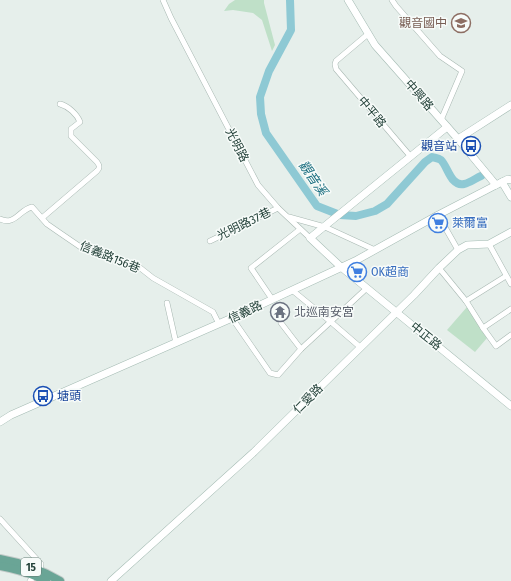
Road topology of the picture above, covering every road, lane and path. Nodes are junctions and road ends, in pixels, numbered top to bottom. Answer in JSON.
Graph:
{"nodes":[{"id":1,"x":163,"y":0,"type":"edge"},
{"id":2,"x":348,"y":0,"type":"edge"},
{"id":3,"x":392,"y":0,"type":"edge"},
{"id":4,"x":368,"y":34,"type":"junction"},
{"id":5,"x":60,"y":104,"type":"dead end"},
{"id":6,"x":511,"y":106,"type":"edge"},
{"id":7,"x":441,"y":120,"type":"junction"},
{"id":8,"x":447,"y":127,"type":"junction"},
{"id":9,"x":458,"y":139,"type":"junction"},
{"id":10,"x":411,"y":157,"type":"junction"},
{"id":11,"x":511,"y":180,"type":"edge"},
{"id":12,"x":499,"y":184,"type":"junction"},
{"id":13,"x":511,"y":197,"type":"edge"},
{"id":14,"x":278,"y":208,"type":"junction"},
{"id":15,"x":438,"y":215,"type":"junction"},
{"id":16,"x":288,"y":216,"type":"junction"},
{"id":17,"x":42,"y":218,"type":"junction"},
{"id":18,"x":0,"y":219,"type":"edge"},
{"id":19,"x":327,"y":225,"type":"junction"},
{"id":20,"x":299,"y":230,"type":"dead end"},
{"id":21,"x":511,"y":232,"type":"edge"},
{"id":22,"x":310,"y":238,"type":"junction"},
{"id":23,"x":210,"y":241,"type":"dead end"},
{"id":24,"x":489,"y":244,"type":"junction"},
{"id":25,"x":375,"y":250,"type":"junction"},
{"id":26,"x":458,"y":250,"type":"junction"},
{"id":27,"x":341,"y":267,"type":"junction"},
{"id":28,"x":438,"y":268,"type":"junction"},
{"id":29,"x":506,"y":276,"type":"junction"},
{"id":30,"x":511,"y":284,"type":"edge"},
{"id":31,"x":367,"y":288,"type":"junction"},
{"id":32,"x":292,"y":290,"type":"junction"},
{"id":33,"x":272,"y":299,"type":"junction"},
{"id":34,"x":466,"y":301,"type":"junction"},
{"id":35,"x":167,"y":303,"type":"dead end"},
{"id":36,"x":511,"y":309,"type":"edge"},
{"id":37,"x":396,"y":312,"type":"junction"},
{"id":38,"x":232,"y":318,"type":"junction"},
{"id":39,"x":331,"y":322,"type":"junction"},
{"id":40,"x":281,"y":323,"type":"dead end"},
{"id":41,"x":219,"y":324,"type":"junction"},
{"id":42,"x":483,"y":328,"type":"junction"},
{"id":43,"x":511,"y":335,"type":"edge"},
{"id":44,"x":176,"y":343,"type":"junction"},
{"id":45,"x":360,"y":347,"type":"junction"},
{"id":46,"x":302,"y":349,"type":"junction"},
{"id":47,"x":510,"y":402,"type":"edge"},
{"id":48,"x":11,"y":415,"type":"junction"},
{"id":49,"x":0,"y":417,"type":"edge"},
{"id":50,"x":0,"y":422,"type":"edge"},
{"id":51,"x":0,"y":519,"type":"edge"},
{"id":52,"x":0,"y":559,"type":"edge"},
{"id":53,"x":0,"y":566,"type":"edge"},
{"id":54,"x":35,"y":575,"type":"edge"},
{"id":55,"x":46,"y":581,"type":"edge"},
{"id":56,"x":60,"y":581,"type":"edge"},
{"id":57,"x":111,"y":581,"type":"edge"}],
"edges":[{"from":1,"to":14,"type":"street","name":"光明路"},
{"from":2,"to":4,"type":"street","name":"中興路"},
{"from":3,"to":7,"type":"street"},
{"from":4,"to":7,"type":"street","name":"中興路"},
{"from":4,"to":10,"type":"street","name":"中平路"},
{"from":5,"to":17,"type":"street"},
{"from":6,"to":9,"type":"street"},
{"from":7,"to":8,"type":"street","name":"中興路"},
{"from":8,"to":9,"type":"street","name":"中興路"},
{"from":8,"to":10,"type":"street"},
{"from":9,"to":12,"type":"street","name":"中興路"},
{"from":10,"to":19,"type":"street"},
{"from":11,"to":12,"type":"street","name":"信義路"},
{"from":12,"to":13,"type":"street","name":"中興路"},
{"from":12,"to":15,"type":"street","name":"信義路"},
{"from":14,"to":16,"type":"street","name":"光明路"},
{"from":14,"to":23,"type":"street","name":"光明路37巷"},
{"from":15,"to":25,"type":"street","name":"信義路"},
{"from":15,"to":26,"type":"street"},
{"from":16,"to":19,"type":"street"},
{"from":16,"to":22,"type":"street","name":"光明路"},
{"from":17,"to":18,"type":"street","name":"信義路156巷"},
{"from":17,"to":41,"type":"street","name":"信義路156巷"},
{"from":19,"to":22,"type":"street"},
{"from":19,"to":25,"type":"street"},
{"from":20,"to":33,"type":"street"},
{"from":21,"to":24,"type":"street","name":"仁愛路"},
{"from":22,"to":27,"type":"street","name":"光明路"},
{"from":24,"to":26,"type":"street","name":"仁愛路"},
{"from":24,"to":29,"type":"street"},
{"from":25,"to":27,"type":"street","name":"信義路"},
{"from":26,"to":28,"type":"street","name":"仁愛路"},
{"from":27,"to":31,"type":"street","name":"中正路"},
{"from":27,"to":32,"type":"street","name":"信義路"},
{"from":28,"to":34,"type":"street"},
{"from":28,"to":37,"type":"street","name":"仁愛路"},
{"from":29,"to":30,"type":"street"},
{"from":29,"to":34,"type":"street"},
{"from":31,"to":37,"type":"street","name":"中正路"},
{"from":31,"to":39,"type":"street"},
{"from":32,"to":33,"type":"street","name":"信義路"},
{"from":32,"to":39,"type":"street"},
{"from":33,"to":38,"type":"street","name":"信義路"},
{"from":34,"to":42,"type":"street"},
{"from":35,"to":44,"type":"street"},
{"from":36,"to":42,"type":"street"},
{"from":37,"to":45,"type":"street","name":"仁愛路"},
{"from":37,"to":47,"type":"street","name":"中正路"},
{"from":38,"to":41,"type":"street","name":"信義路"},
{"from":38,"to":46,"type":"street"},
{"from":39,"to":45,"type":"street"},
{"from":39,"to":46,"type":"street"},
{"from":40,"to":46,"type":"street"},
{"from":41,"to":44,"type":"street","name":"信義路"},
{"from":42,"to":43,"type":"street"},
{"from":44,"to":48,"type":"street","name":"信義路"},
{"from":45,"to":57,"type":"street","name":"仁愛路"},
{"from":48,"to":49,"type":"street","name":"信義路"},
{"from":48,"to":50,"type":"street","name":"信義路"},
{"from":51,"to":54,"type":"street"},
{"from":52,"to":54,"type":"main road","number":"15"},
{"from":53,"to":54,"type":"main road","number":"15"},
{"from":54,"to":55,"type":"main road","number":"15"},
{"from":54,"to":56,"type":"main road","number":"15"}]}
